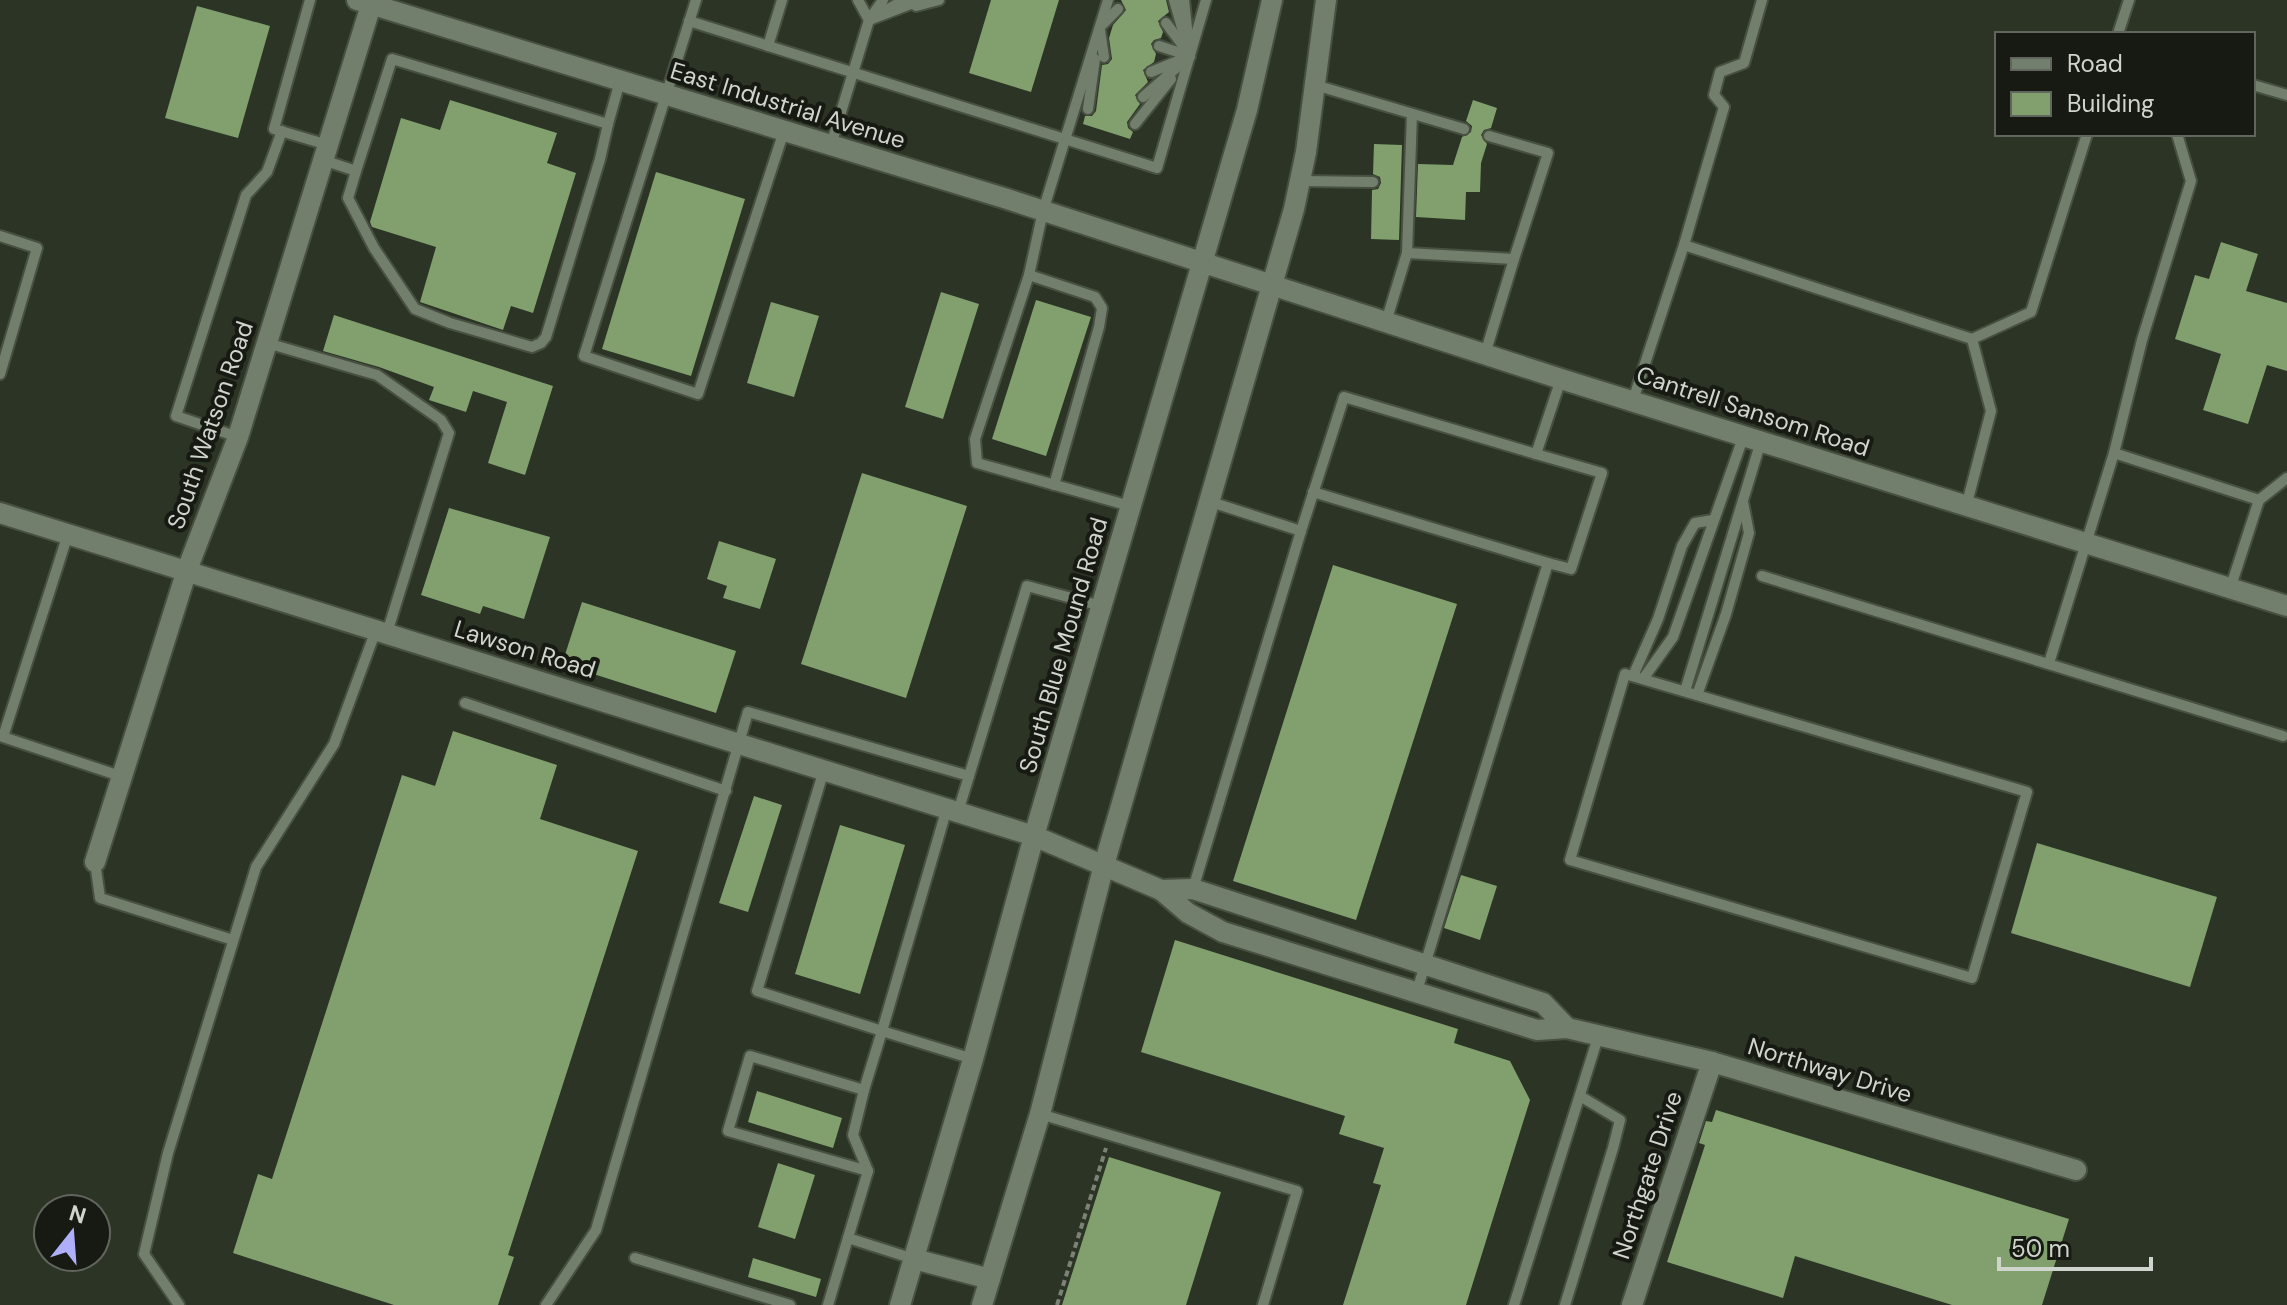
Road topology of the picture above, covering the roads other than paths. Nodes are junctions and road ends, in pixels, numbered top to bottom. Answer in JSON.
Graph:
{"nodes":[{"id":1,"x":310,"y":0,"type":"edge"},
{"id":2,"x":696,"y":0,"type":"edge"},
{"id":3,"x":782,"y":0,"type":"edge"},
{"id":4,"x":863,"y":0,"type":"edge"},
{"id":5,"x":876,"y":0,"type":"edge"},
{"id":6,"x":883,"y":0,"type":"edge"},
{"id":7,"x":893,"y":0,"type":"edge"},
{"id":8,"x":904,"y":0,"type":"edge"},
{"id":9,"x":921,"y":0,"type":"edge"},
{"id":10,"x":939,"y":0,"type":"edge"},
{"id":11,"x":1174,"y":0,"type":"edge"},
{"id":12,"x":1184,"y":0,"type":"edge"},
{"id":13,"x":1206,"y":0,"type":"edge"},
{"id":14,"x":1272,"y":0,"type":"edge"},
{"id":15,"x":1326,"y":0,"type":"edge"},
{"id":16,"x":1762,"y":0,"type":"edge"},
{"id":17,"x":2129,"y":0,"type":"edge"},
{"id":18,"x":364,"y":2,"type":"edge"},
{"id":19,"x":1114,"y":2,"type":"edge"},
{"id":20,"x":869,"y":20,"type":"junction"},
{"id":21,"x":689,"y":21,"type":"junction"},
{"id":22,"x":1166,"y":23,"type":"dead end"},
{"id":23,"x":1099,"y":27,"type":"junction"},
{"id":24,"x":1112,"y":31,"type":"dead end"},
{"id":25,"x":2119,"y":32,"type":"edge"},
{"id":26,"x":768,"y":46,"type":"junction"},
{"id":27,"x":1159,"y":46,"type":"dead end"},
{"id":28,"x":1190,"y":56,"type":"junction"},
{"id":29,"x":1104,"y":57,"type":"dead end"},
{"id":30,"x":853,"y":72,"type":"junction"},
{"id":31,"x":1151,"y":72,"type":"dead end"},
{"id":32,"x":620,"y":81,"type":"junction"},
{"id":33,"x":1096,"y":82,"type":"dead end"},
{"id":34,"x":1315,"y":85,"type":"junction"},
{"id":35,"x":2255,"y":86,"type":"edge"},
{"id":36,"x":665,"y":95,"type":"junction"},
{"id":37,"x":2287,"y":95,"type":"edge"},
{"id":38,"x":1143,"y":97,"type":"dead end"},
{"id":39,"x":1088,"y":109,"type":"dead end"},
{"id":40,"x":1412,"y":114,"type":"junction"},
{"id":41,"x":608,"y":124,"type":"junction"},
{"id":42,"x":1135,"y":124,"type":"dead end"},
{"id":43,"x":1464,"y":129,"type":"dead end"},
{"id":44,"x":282,"y":131,"type":"junction"},
{"id":45,"x":784,"y":131,"type":"junction"},
{"id":46,"x":1489,"y":136,"type":"dead end"},
{"id":47,"x":2086,"y":136,"type":"edge"},
{"id":48,"x":2178,"y":136,"type":"edge"},
{"id":49,"x":1064,"y":141,"type":"junction"},
{"id":50,"x":831,"y":145,"type":"junction"},
{"id":51,"x":326,"y":153,"type":"junction"},
{"id":52,"x":356,"y":171,"type":"junction"},
{"id":53,"x":1301,"y":181,"type":"junction"},
{"id":54,"x":1373,"y":182,"type":"dead end"},
{"id":55,"x":1043,"y":211,"type":"junction"},
{"id":56,"x":0,"y":236,"type":"edge"},
{"id":57,"x":1684,"y":245,"type":"junction"},
{"id":58,"x":1407,"y":253,"type":"junction"},
{"id":59,"x":1514,"y":259,"type":"junction"},
{"id":60,"x":1203,"y":264,"type":"junction"},
{"id":61,"x":1029,"y":275,"type":"junction"},
{"id":62,"x":1272,"y":285,"type":"junction"},
{"id":63,"x":1386,"y":322,"type":"junction"},
{"id":64,"x":1972,"y":339,"type":"junction"},
{"id":65,"x":267,"y":343,"type":"junction"},
{"id":66,"x":1485,"y":354,"type":"junction"},
{"id":67,"x":0,"y":374,"type":"edge"},
{"id":68,"x":1561,"y":379,"type":"junction"},
{"id":69,"x":1633,"y":400,"type":"junction"},
{"id":70,"x":238,"y":437,"type":"junction"},
{"id":71,"x":1752,"y":438,"type":"junction"},
{"id":72,"x":2114,"y":453,"type":"junction"},
{"id":73,"x":1536,"y":454,"type":"junction"},
{"id":74,"x":2287,"y":478,"type":"edge"},
{"id":75,"x":1054,"y":485,"type":"junction"},
{"id":76,"x":1313,"y":492,"type":"junction"},
{"id":77,"x":1742,"y":497,"type":"junction"},
{"id":78,"x":2259,"y":500,"type":"junction"},
{"id":79,"x":1208,"y":501,"type":"junction"},
{"id":80,"x":1130,"y":506,"type":"junction"},
{"id":81,"x":1966,"y":507,"type":"junction"},
{"id":82,"x":0,"y":513,"type":"edge"},
{"id":83,"x":1713,"y":520,"type":"junction"},
{"id":84,"x":1301,"y":531,"type":"junction"},
{"id":85,"x":68,"y":534,"type":"junction"},
{"id":86,"x":2085,"y":544,"type":"junction"},
{"id":87,"x":1548,"y":563,"type":"junction"},
{"id":88,"x":187,"y":570,"type":"junction"},
{"id":89,"x":1762,"y":576,"type":"dead end"},
{"id":90,"x":2230,"y":589,"type":"junction"},
{"id":91,"x":1101,"y":606,"type":"junction"},
{"id":92,"x":2287,"y":606,"type":"edge"},
{"id":93,"x":381,"y":631,"type":"junction"},
{"id":94,"x":2049,"y":663,"type":"junction"},
{"id":95,"x":1638,"y":677,"type":"junction"},
{"id":96,"x":1691,"y":693,"type":"junction"},
{"id":97,"x":465,"y":703,"type":"dead end"},
{"id":98,"x":2283,"y":736,"type":"dead end"},
{"id":99,"x":2,"y":737,"type":"edge"},
{"id":100,"x":740,"y":744,"type":"junction"},
{"id":101,"x":824,"y":770,"type":"junction"},
{"id":102,"x":120,"y":776,"type":"junction"},
{"id":103,"x":969,"y":776,"type":"junction"},
{"id":104,"x":726,"y":791,"type":"junction"},
{"id":105,"x":952,"y":810,"type":"junction"},
{"id":106,"x":1034,"y":836,"type":"junction"},
{"id":107,"x":95,"y":862,"type":"joint"},
{"id":108,"x":1104,"y":865,"type":"junction"},
{"id":109,"x":1193,"y":889,"type":"junction"},
{"id":110,"x":1161,"y":890,"type":"junction"},
{"id":111,"x":233,"y":940,"type":"junction"},
{"id":112,"x":1423,"y":965,"type":"junction"},
{"id":113,"x":1416,"y":994,"type":"junction"},
{"id":114,"x":1567,"y":1028,"type":"junction"},
{"id":115,"x":882,"y":1031,"type":"junction"},
{"id":116,"x":1599,"y":1034,"type":"junction"},
{"id":117,"x":973,"y":1059,"type":"junction"},
{"id":118,"x":1712,"y":1062,"type":"junction"},
{"id":119,"x":864,"y":1090,"type":"junction"},
{"id":120,"x":1580,"y":1096,"type":"junction"},
{"id":121,"x":1040,"y":1114,"type":"junction"},
{"id":122,"x":2076,"y":1170,"type":"dead end"},
{"id":123,"x":868,"y":1171,"type":"junction"},
{"id":124,"x":848,"y":1238,"type":"junction"},
{"id":125,"x":635,"y":1258,"type":"dead end"},
{"id":126,"x":914,"y":1259,"type":"junction"},
{"id":127,"x":990,"y":1279,"type":"junction"},
{"id":128,"x":179,"y":1305,"type":"edge"},
{"id":129,"x":546,"y":1305,"type":"edge"},
{"id":130,"x":790,"y":1305,"type":"edge"},
{"id":131,"x":828,"y":1305,"type":"edge"},
{"id":132,"x":900,"y":1305,"type":"edge"},
{"id":133,"x":982,"y":1305,"type":"edge"},
{"id":134,"x":1263,"y":1305,"type":"edge"},
{"id":135,"x":1514,"y":1305,"type":"edge"},
{"id":136,"x":1565,"y":1305,"type":"edge"},
{"id":137,"x":1632,"y":1305,"type":"edge"}],
"edges":[{"from":1,"to":44,"type":"lane"},
{"from":2,"to":21,"type":"lane"},
{"from":3,"to":26,"type":"lane"},
{"from":4,"to":20,"type":"lane"},
{"from":5,"to":20,"type":"lane"},
{"from":6,"to":20,"type":"lane"},
{"from":7,"to":20,"type":"lane"},
{"from":8,"to":20,"type":"lane"},
{"from":9,"to":20,"type":"lane"},
{"from":10,"to":20,"type":"lane"},
{"from":11,"to":28,"type":"lane"},
{"from":12,"to":28,"type":"lane"},
{"from":13,"to":28,"type":"lane"},
{"from":14,"to":60,"type":"street","name":"South Blue Mound Road"},
{"from":15,"to":34,"type":"street"},
{"from":16,"to":57,"type":"lane"},
{"from":17,"to":25,"type":"lane"},
{"from":18,"to":32,"type":"street","name":"East Industrial Avenue"},
{"from":18,"to":51,"type":"street","name":"South Watson Road"},
{"from":19,"to":23,"type":"lane"},
{"from":20,"to":30,"type":"lane"},
{"from":21,"to":26,"type":"lane"},
{"from":21,"to":36,"type":"lane"},
{"from":22,"to":28,"type":"lane"},
{"from":23,"to":24,"type":"lane"},
{"from":23,"to":29,"type":"lane"},
{"from":23,"to":33,"type":"lane"},
{"from":23,"to":39,"type":"lane"},
{"from":23,"to":49,"type":"lane"},
{"from":26,"to":30,"type":"lane"},
{"from":27,"to":28,"type":"lane"},
{"from":28,"to":31,"type":"lane"},
{"from":28,"to":38,"type":"lane"},
{"from":28,"to":42,"type":"lane"},
{"from":28,"to":49,"type":"lane"},
{"from":30,"to":49,"type":"lane"},
{"from":30,"to":50,"type":"lane"},
{"from":32,"to":36,"type":"street","name":"East Industrial Avenue"},
{"from":32,"to":41,"type":"lane"},
{"from":34,"to":40,"type":"lane"},
{"from":34,"to":53,"type":"street"},
{"from":35,"to":37,"type":"lane"},
{"from":36,"to":45,"type":"street","name":"East Industrial Avenue"},
{"from":36,"to":45,"type":"lane"},
{"from":40,"to":43,"type":"lane"},
{"from":40,"to":58,"type":"lane"},
{"from":41,"to":52,"type":"lane"},
{"from":41,"to":52,"type":"lane"},
{"from":44,"to":51,"type":"lane"},
{"from":44,"to":70,"type":"lane"},
{"from":45,"to":50,"type":"street","name":"East Industrial Avenue"},
{"from":46,"to":59,"type":"lane"},
{"from":47,"to":64,"type":"lane"},
{"from":48,"to":72,"type":"lane"},
{"from":49,"to":55,"type":"lane"},
{"from":50,"to":55,"type":"street","name":"East Industrial Avenue"},
{"from":51,"to":52,"type":"lane"},
{"from":51,"to":65,"type":"street","name":"South Watson Road"},
{"from":53,"to":54,"type":"lane"},
{"from":53,"to":62,"type":"street"},
{"from":55,"to":60,"type":"street","name":"East Industrial Avenue"},
{"from":55,"to":61,"type":"lane"},
{"from":56,"to":67,"type":"lane"},
{"from":57,"to":64,"type":"lane"},
{"from":57,"to":69,"type":"lane"},
{"from":58,"to":59,"type":"lane"},
{"from":58,"to":63,"type":"lane"},
{"from":59,"to":66,"type":"lane"},
{"from":60,"to":62,"type":"street","name":"Cantrell Sansom Road"},
{"from":60,"to":80,"type":"street","name":"South Blue Mound Road"},
{"from":61,"to":75,"type":"lane"},
{"from":61,"to":75,"type":"lane"},
{"from":62,"to":63,"type":"street","name":"Cantrell Sansom Road"},
{"from":62,"to":79,"type":"street"},
{"from":63,"to":66,"type":"street","name":"Cantrell Sansom Road"},
{"from":64,"to":81,"type":"lane"},
{"from":65,"to":70,"type":"street","name":"South Watson Road"},
{"from":65,"to":93,"type":"lane"},
{"from":66,"to":68,"type":"street","name":"Cantrell Sansom Road"},
{"from":68,"to":69,"type":"street","name":"Cantrell Sansom Road"},
{"from":68,"to":73,"type":"lane"},
{"from":69,"to":71,"type":"street","name":"Cantrell Sansom Road"},
{"from":70,"to":88,"type":"street","name":"South Watson Road"},
{"from":71,"to":77,"type":"lane"},
{"from":71,"to":81,"type":"street","name":"Cantrell Sansom Road"},
{"from":71,"to":83,"type":"lane"},
{"from":72,"to":78,"type":"lane"},
{"from":72,"to":86,"type":"lane"},
{"from":73,"to":76,"type":"lane"},
{"from":73,"to":87,"type":"lane"},
{"from":74,"to":78,"type":"lane"},
{"from":75,"to":80,"type":"lane"},
{"from":76,"to":84,"type":"lane"},
{"from":76,"to":87,"type":"lane"},
{"from":77,"to":96,"type":"lane"},
{"from":77,"to":96,"type":"lane"},
{"from":78,"to":90,"type":"lane"},
{"from":79,"to":84,"type":"lane"},
{"from":79,"to":108,"type":"street"},
{"from":80,"to":91,"type":"street","name":"South Blue Mound Road"},
{"from":81,"to":86,"type":"street","name":"Cantrell Sansom Road"},
{"from":82,"to":85,"type":"street","name":"Lawson Road"},
{"from":83,"to":95,"type":"lane"},
{"from":83,"to":95,"type":"lane"},
{"from":84,"to":109,"type":"lane"},
{"from":85,"to":88,"type":"street","name":"Lawson Road"},
{"from":85,"to":99,"type":"lane"},
{"from":86,"to":90,"type":"street","name":"Cantrell Sansom Road"},
{"from":86,"to":94,"type":"lane"},
{"from":87,"to":112,"type":"lane"},
{"from":88,"to":93,"type":"street","name":"Lawson Road"},
{"from":88,"to":102,"type":"street","name":"South Watson Road"},
{"from":89,"to":94,"type":"lane"},
{"from":90,"to":92,"type":"street","name":"Cantrell Sansom Road"},
{"from":91,"to":103,"type":"lane"},
{"from":91,"to":106,"type":"street","name":"South Blue Mound Road"},
{"from":93,"to":100,"type":"street","name":"Lawson Road"},
{"from":93,"to":111,"type":"lane"},
{"from":94,"to":98,"type":"lane"},
{"from":95,"to":96,"type":"lane"},
{"from":95,"to":96,"type":"lane"},
{"from":97,"to":104,"type":"lane"},
{"from":99,"to":102,"type":"lane"},
{"from":100,"to":101,"type":"street","name":"Lawson Road"},
{"from":100,"to":103,"type":"lane"},
{"from":100,"to":104,"type":"lane"},
{"from":101,"to":105,"type":"street","name":"Lawson Road"},
{"from":101,"to":115,"type":"lane"},
{"from":102,"to":107,"type":"street","name":"South Watson Road"},
{"from":103,"to":105,"type":"lane"},
{"from":104,"to":129,"type":"lane"},
{"from":105,"to":106,"type":"street","name":"Lawson Road"},
{"from":105,"to":115,"type":"lane"},
{"from":106,"to":108,"type":"street","name":"Northway Drive"},
{"from":106,"to":117,"type":"street","name":"South Blue Mound Road"},
{"from":107,"to":111,"type":"lane"},
{"from":108,"to":110,"type":"street","name":"Northway Drive"},
{"from":108,"to":121,"type":"street"},
{"from":109,"to":110,"type":"street","name":"Northway Drive"},
{"from":109,"to":112,"type":"street","name":"Northway Drive"},
{"from":110,"to":113,"type":"street","name":"Northway Drive"},
{"from":111,"to":128,"type":"lane"},
{"from":112,"to":113,"type":"lane"},
{"from":112,"to":114,"type":"street","name":"Northway Drive"},
{"from":113,"to":114,"type":"street","name":"Northway Drive"},
{"from":114,"to":116,"type":"street","name":"Northway Drive"},
{"from":115,"to":117,"type":"lane"},
{"from":115,"to":119,"type":"lane"},
{"from":116,"to":118,"type":"street","name":"Northway Drive"},
{"from":116,"to":120,"type":"lane"},
{"from":117,"to":126,"type":"street","name":"South Blue Mound Road"},
{"from":118,"to":122,"type":"street","name":"Northway Drive"},
{"from":118,"to":137,"type":"street","name":"Northgate Drive"},
{"from":119,"to":123,"type":"lane"},
{"from":119,"to":123,"type":"lane"},
{"from":120,"to":135,"type":"lane"},
{"from":120,"to":136,"type":"lane"},
{"from":121,"to":127,"type":"street"},
{"from":121,"to":134,"type":"lane"},
{"from":123,"to":124,"type":"lane"},
{"from":124,"to":126,"type":"lane"},
{"from":124,"to":131,"type":"lane"},
{"from":125,"to":130,"type":"lane"},
{"from":126,"to":127,"type":"street"},
{"from":126,"to":132,"type":"street","name":"South Blue Mound Road"},
{"from":127,"to":133,"type":"street"}]}
